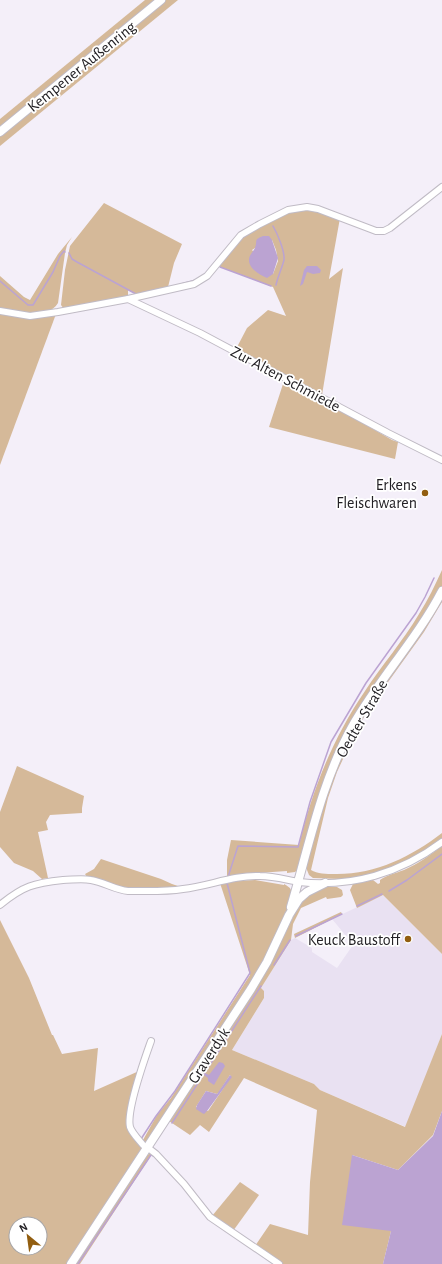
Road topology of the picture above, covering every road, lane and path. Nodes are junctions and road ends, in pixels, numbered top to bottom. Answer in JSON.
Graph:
{"nodes":[{"id":1,"x":161,"y":0,"type":"edge"},
{"id":2,"x":0,"y":132,"type":"edge"},
{"id":3,"x":442,"y":187,"type":"edge"},
{"id":4,"x":128,"y":299,"type":"junction"},
{"id":5,"x":0,"y":312,"type":"edge"},
{"id":6,"x":442,"y":460,"type":"edge"},
{"id":7,"x":442,"y":590,"type":"edge"},
{"id":8,"x":442,"y":842,"type":"edge"},
{"id":9,"x":295,"y":881,"type":"junction"},
{"id":10,"x":325,"y":883,"type":"junction"},
{"id":11,"x":0,"y":905,"type":"edge"},
{"id":12,"x":289,"y":915,"type":"junction"},
{"id":13,"x":151,"y":1041,"type":"dead end"},
{"id":14,"x":145,"y":1146,"type":"junction"},
{"id":15,"x":71,"y":1264,"type":"edge"},
{"id":16,"x":278,"y":1264,"type":"edge"}],
"edges":[{"from":1,"to":2,"type":"main road","name":"Kempener Außenring"},
{"from":3,"to":4,"type":"street"},
{"from":4,"to":5,"type":"street"},
{"from":4,"to":6,"type":"street","name":"Zur Alten Schmiede"},
{"from":7,"to":9,"type":"main road","name":"Oedter Straße"},
{"from":8,"to":10,"type":"street"},
{"from":9,"to":10,"type":"street"},
{"from":9,"to":11,"type":"street"},
{"from":9,"to":12,"type":"main road"},
{"from":10,"to":12,"type":"main road"},
{"from":12,"to":14,"type":"main road","name":"Graverdyk"},
{"from":13,"to":14,"type":"street"},
{"from":14,"to":15,"type":"main road","name":"Graverdyk"},
{"from":14,"to":16,"type":"street"}]}
